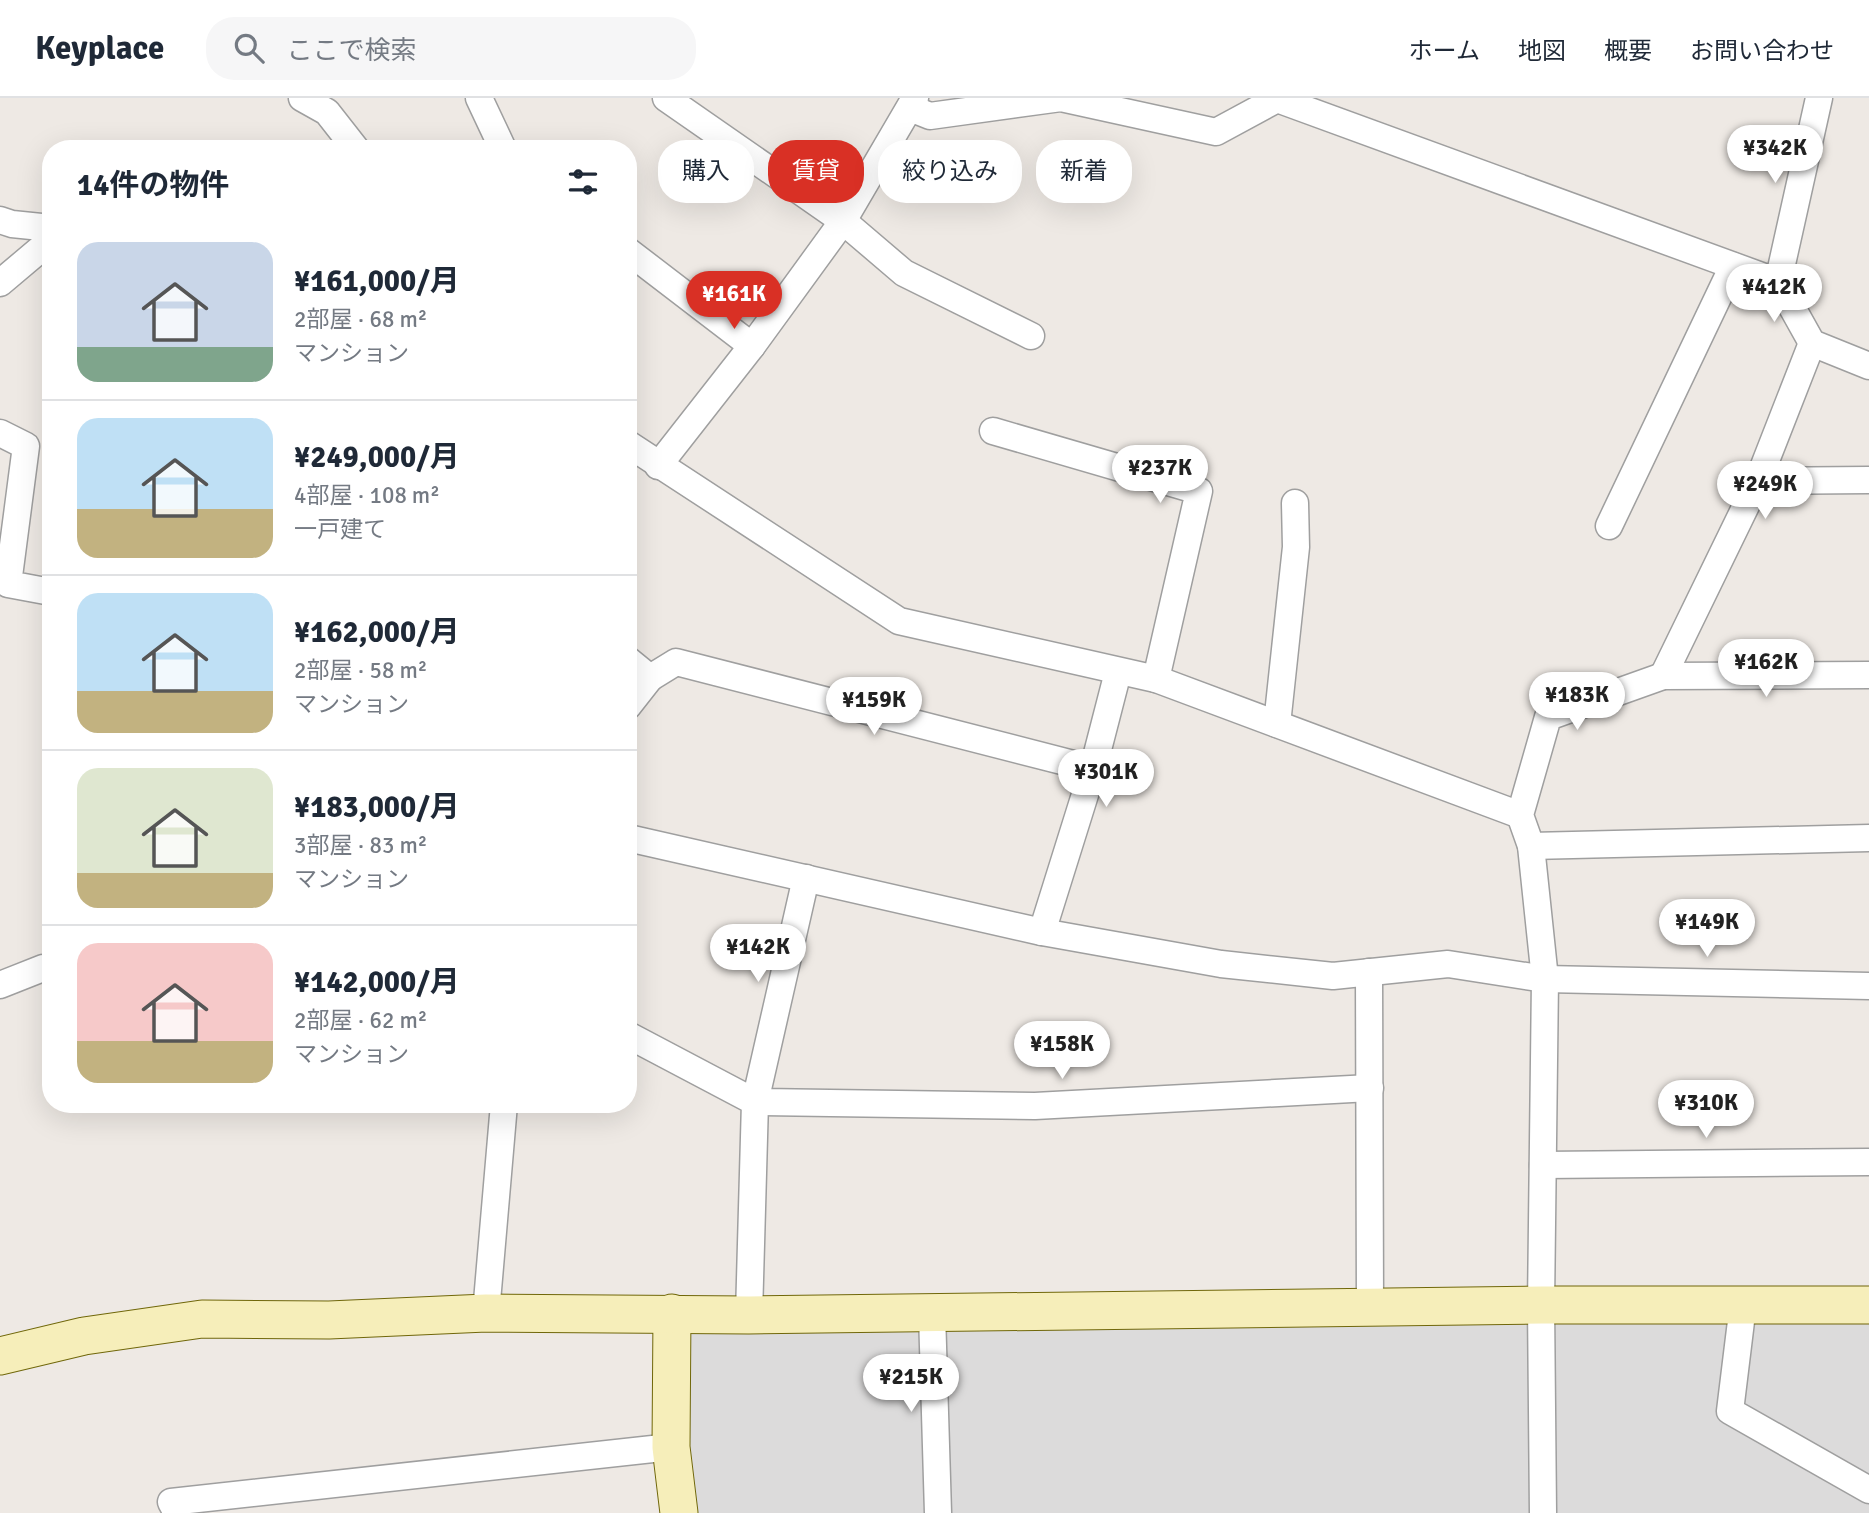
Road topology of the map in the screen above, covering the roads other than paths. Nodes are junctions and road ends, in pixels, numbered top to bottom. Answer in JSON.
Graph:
{"nodes":[{"id":1,"x":302,"y":98,"type":"edge"},
{"id":2,"x":479,"y":98,"type":"edge"},
{"id":3,"x":666,"y":98,"type":"edge"},
{"id":4,"x":1819,"y":98,"type":"edge"},
{"id":5,"x":912,"y":103,"type":"edge"},
{"id":6,"x":349,"y":140,"type":"edge"},
{"id":7,"x":499,"y":140,"type":"edge"},
{"id":8,"x":0,"y":220,"type":"edge"},
{"id":9,"x":843,"y":221,"type":"junction"},
{"id":10,"x":42,"y":227,"type":"edge"},
{"id":11,"x":42,"y":248,"type":"edge"},
{"id":12,"x":637,"y":258,"type":"edge"},
{"id":13,"x":1732,"y":266,"type":"junction"},
{"id":14,"x":1778,"y":282,"type":"junction"},
{"id":15,"x":0,"y":283,"type":"edge"},
{"id":16,"x":1031,"y":336,"type":"dead end"},
{"id":17,"x":1812,"y":343,"type":"junction"},
{"id":18,"x":752,"y":346,"type":"junction"},
{"id":19,"x":1869,"y":366,"type":"edge"},
{"id":20,"x":993,"y":431,"type":"dead end"},
{"id":21,"x":0,"y":433,"type":"edge"},
{"id":22,"x":637,"y":451,"type":"edge"},
{"id":23,"x":658,"y":466,"type":"junction"},
{"id":24,"x":1869,"y":480,"type":"edge"},
{"id":25,"x":1758,"y":481,"type":"junction"},
{"id":26,"x":1295,"y":503,"type":"dead end"},
{"id":27,"x":1609,"y":526,"type":"dead end"},
{"id":28,"x":42,"y":590,"type":"edge"},
{"id":29,"x":637,"y":667,"type":"edge"},
{"id":30,"x":1118,"y":672,"type":"junction"},
{"id":31,"x":1869,"y":675,"type":"edge"},
{"id":32,"x":1663,"y":676,"type":"junction"},
{"id":33,"x":650,"y":678,"type":"junction"},
{"id":34,"x":1156,"y":679,"type":"junction"},
{"id":35,"x":637,"y":695,"type":"edge"},
{"id":36,"x":1277,"y":724,"type":"junction"},
{"id":37,"x":1093,"y":769,"type":"junction"},
{"id":38,"x":1521,"y":815,"type":"junction"},
{"id":39,"x":1869,"y":838,"type":"edge"},
{"id":40,"x":637,"y":840,"type":"edge"},
{"id":41,"x":1531,"y":846,"type":"junction"},
{"id":42,"x":806,"y":878,"type":"junction"},
{"id":43,"x":1042,"y":932,"type":"junction"},
{"id":44,"x":42,"y":968,"type":"edge"},
{"id":45,"x":1369,"y":972,"type":"junction"},
{"id":46,"x":1545,"y":979,"type":"junction"},
{"id":47,"x":0,"y":985,"type":"edge"},
{"id":48,"x":1869,"y":986,"type":"edge"},
{"id":49,"x":637,"y":1040,"type":"edge"},
{"id":50,"x":1370,"y":1088,"type":"junction"},
{"id":51,"x":755,"y":1102,"type":"junction"},
{"id":52,"x":503,"y":1113,"type":"edge"},
{"id":53,"x":1869,"y":1162,"type":"edge"},
{"id":54,"x":1543,"y":1164,"type":"junction"},
{"id":55,"x":1541,"y":1305,"type":"junction"},
{"id":56,"x":1743,"y":1305,"type":"junction"},
{"id":57,"x":1869,"y":1305,"type":"edge"},
{"id":58,"x":1370,"y":1307,"type":"junction"},
{"id":59,"x":672,"y":1312,"type":"junction"},
{"id":60,"x":486,"y":1313,"type":"junction"},
{"id":61,"x":932,"y":1313,"type":"junction"},
{"id":62,"x":749,"y":1315,"type":"junction"},
{"id":63,"x":0,"y":1356,"type":"edge"},
{"id":64,"x":671,"y":1447,"type":"junction"},
{"id":65,"x":1869,"y":1490,"type":"edge"},
{"id":66,"x":177,"y":1513,"type":"edge"},
{"id":67,"x":679,"y":1513,"type":"edge"},
{"id":68,"x":938,"y":1513,"type":"edge"},
{"id":69,"x":1543,"y":1513,"type":"edge"}],
"edges":[{"from":1,"to":6,"type":"street"},
{"from":2,"to":7,"type":"street"},
{"from":3,"to":9,"type":"street"},
{"from":4,"to":14,"type":"street"},
{"from":5,"to":9,"type":"street"},
{"from":5,"to":13,"type":"street"},
{"from":8,"to":10,"type":"street"},
{"from":9,"to":16,"type":"street"},
{"from":9,"to":18,"type":"street"},
{"from":11,"to":15,"type":"street"},
{"from":12,"to":18,"type":"street"},
{"from":13,"to":14,"type":"street"},
{"from":13,"to":27,"type":"street"},
{"from":14,"to":17,"type":"street"},
{"from":17,"to":19,"type":"street"},
{"from":17,"to":25,"type":"street"},
{"from":18,"to":23,"type":"street"},
{"from":20,"to":34,"type":"street"},
{"from":21,"to":28,"type":"street"},
{"from":22,"to":23,"type":"street"},
{"from":23,"to":30,"type":"street"},
{"from":24,"to":25,"type":"street"},
{"from":25,"to":32,"type":"street"},
{"from":26,"to":36,"type":"street"},
{"from":29,"to":33,"type":"street"},
{"from":30,"to":34,"type":"street"},
{"from":30,"to":37,"type":"street"},
{"from":31,"to":32,"type":"street"},
{"from":32,"to":38,"type":"street"},
{"from":33,"to":35,"type":"street"},
{"from":33,"to":37,"type":"street"},
{"from":34,"to":36,"type":"street"},
{"from":36,"to":38,"type":"street"},
{"from":37,"to":43,"type":"street"},
{"from":38,"to":41,"type":"street"},
{"from":39,"to":41,"type":"street"},
{"from":40,"to":42,"type":"street"},
{"from":41,"to":46,"type":"street"},
{"from":42,"to":43,"type":"street"},
{"from":42,"to":51,"type":"street"},
{"from":43,"to":45,"type":"street"},
{"from":44,"to":47,"type":"street"},
{"from":45,"to":46,"type":"street"},
{"from":45,"to":50,"type":"street"},
{"from":46,"to":48,"type":"street"},
{"from":46,"to":54,"type":"street"},
{"from":49,"to":51,"type":"street"},
{"from":50,"to":51,"type":"street"},
{"from":50,"to":58,"type":"street"},
{"from":51,"to":62,"type":"street"},
{"from":52,"to":60,"type":"street"},
{"from":53,"to":54,"type":"street"},
{"from":54,"to":55,"type":"street"},
{"from":55,"to":56,"type":"street"},
{"from":55,"to":58,"type":"street"},
{"from":55,"to":69,"type":"street"},
{"from":56,"to":57,"type":"street"},
{"from":56,"to":65,"type":"street"},
{"from":58,"to":61,"type":"street"},
{"from":59,"to":60,"type":"street"},
{"from":59,"to":62,"type":"street"},
{"from":59,"to":64,"type":"street"},
{"from":60,"to":63,"type":"street"},
{"from":61,"to":62,"type":"street"},
{"from":61,"to":68,"type":"street"},
{"from":64,"to":66,"type":"street"},
{"from":64,"to":67,"type":"street"}]}
